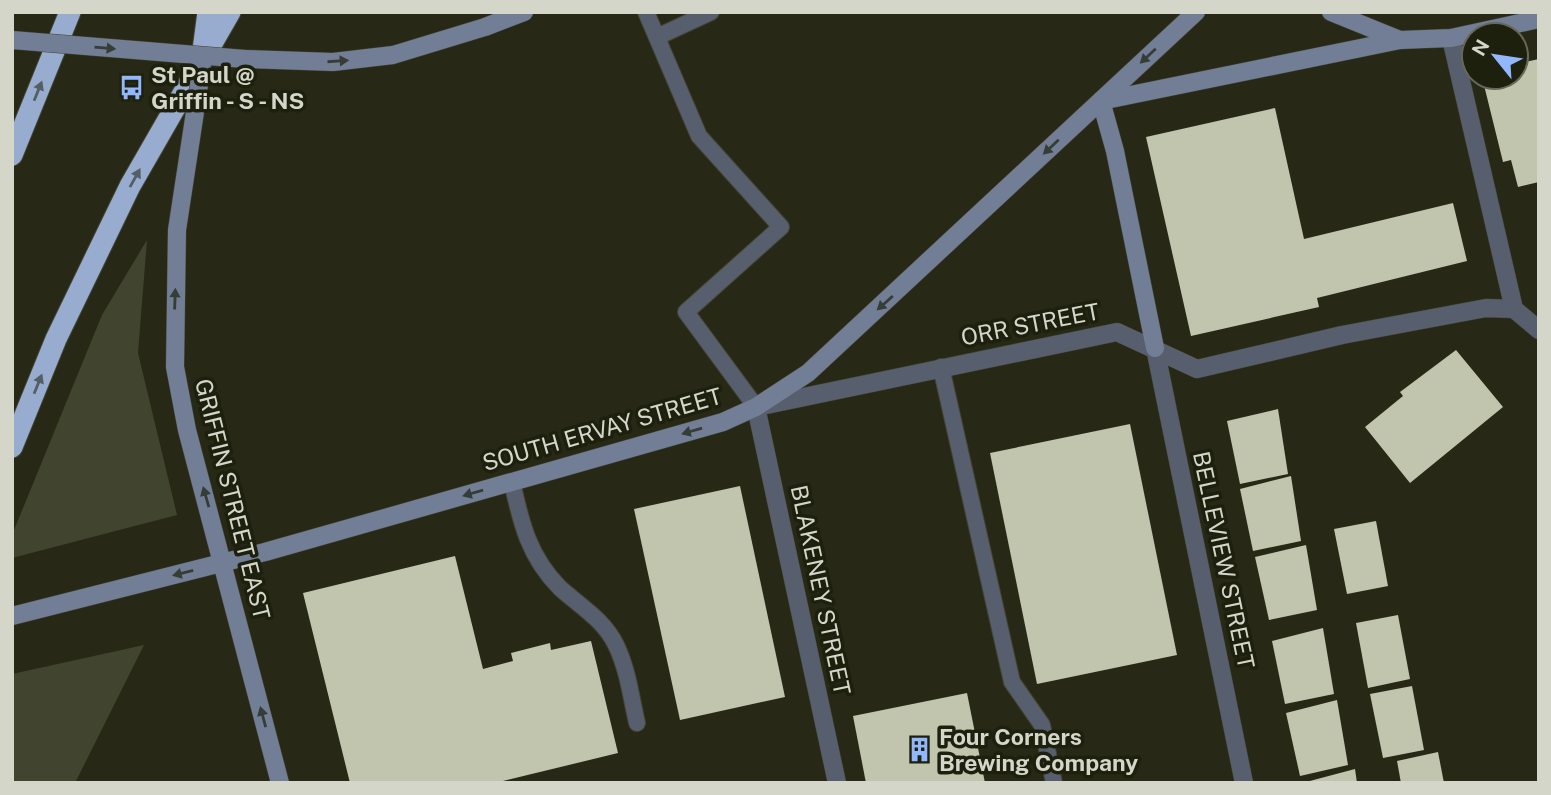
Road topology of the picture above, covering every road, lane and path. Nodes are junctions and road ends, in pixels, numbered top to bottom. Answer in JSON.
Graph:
{"nodes":[{"id":1,"x":70,"y":12,"type":"edge"},
{"id":2,"x":208,"y":12,"type":"edge"},
{"id":3,"x":230,"y":12,"type":"edge"},
{"id":4,"x":524,"y":12,"type":"edge"},
{"id":5,"x":646,"y":12,"type":"edge"},
{"id":6,"x":711,"y":12,"type":"edge"},
{"id":7,"x":1196,"y":12,"type":"edge"},
{"id":8,"x":1331,"y":12,"type":"edge"},
{"id":9,"x":1539,"y":19,"type":"edge"},
{"id":10,"x":657,"y":37,"type":"junction"},
{"id":11,"x":1451,"y":38,"type":"junction"},
{"id":12,"x":12,"y":40,"type":"edge"},
{"id":13,"x":1400,"y":40,"type":"junction"},
{"id":14,"x":203,"y":56,"type":"junction"},
{"id":15,"x":1101,"y":100,"type":"junction"},
{"id":16,"x":12,"y":155,"type":"edge"},
{"id":17,"x":1514,"y":309,"type":"junction"},
{"id":18,"x":1539,"y":330,"type":"edge"},
{"id":19,"x":1156,"y":348,"type":"junction"},
{"id":20,"x":941,"y":367,"type":"junction"},
{"id":21,"x":756,"y":407,"type":"junction"},
{"id":22,"x":12,"y":447,"type":"edge"},
{"id":23,"x":512,"y":482,"type":"junction"},
{"id":24,"x":224,"y":563,"type":"junction"},
{"id":25,"x":12,"y":616,"type":"edge"},
{"id":26,"x":637,"y":723,"type":"dead end"},
{"id":27,"x":280,"y":783,"type":"edge"},
{"id":28,"x":837,"y":783,"type":"edge"},
{"id":29,"x":1054,"y":783,"type":"edge"},
{"id":30,"x":1244,"y":783,"type":"edge"}],
"edges":[{"from":16,"to":1,"type":"highway","one_way":true},
{"from":2,"to":14,"type":"highway"},
{"from":22,"to":3,"type":"highway","one_way":true},
{"from":14,"to":4,"type":"main road","one_way":true,"bridge":true},
{"from":5,"to":10,"type":"lane"},
{"from":6,"to":10,"type":"lane"},
{"from":7,"to":15,"type":"main road","name":"SOUTH ERVAY STREET","one_way":true},
{"from":8,"to":13,"type":"main road"},
{"from":9,"to":11,"type":"main road"},
{"from":10,"to":21,"type":"lane"},
{"from":11,"to":13,"type":"main road"},
{"from":11,"to":17,"type":"street"},
{"from":12,"to":14,"type":"main road","one_way":true,"bridge":true},
{"from":13,"to":15,"type":"main road"},
{"from":24,"to":14,"type":"main road","name":"GRIFFIN STREET EAST","one_way":true,"bridge":true},
{"from":15,"to":19,"type":"main road"},
{"from":15,"to":21,"type":"main road","name":"SOUTH ERVAY STREET","one_way":true},
{"from":17,"to":18,"type":"street"},
{"from":17,"to":19,"type":"street","name":"ORR STREET"},
{"from":19,"to":20,"type":"street","name":"ORR STREET"},
{"from":19,"to":30,"type":"street","name":"BELLEVIEW STREET"},
{"from":20,"to":21,"type":"street","name":"ORR STREET"},
{"from":20,"to":29,"type":"lane"},
{"from":21,"to":23,"type":"main road","name":"SOUTH ERVAY STREET","one_way":true},
{"from":21,"to":28,"type":"street","name":"BLAKENEY STREET"},
{"from":23,"to":24,"type":"main road","name":"SOUTH ERVAY STREET","one_way":true},
{"from":23,"to":26,"type":"lane"},
{"from":24,"to":25,"type":"main road","name":"SOUTH ERVAY STREET","one_way":true},
{"from":27,"to":24,"type":"main road","name":"GRIFFIN STREET EAST","one_way":true}]}
